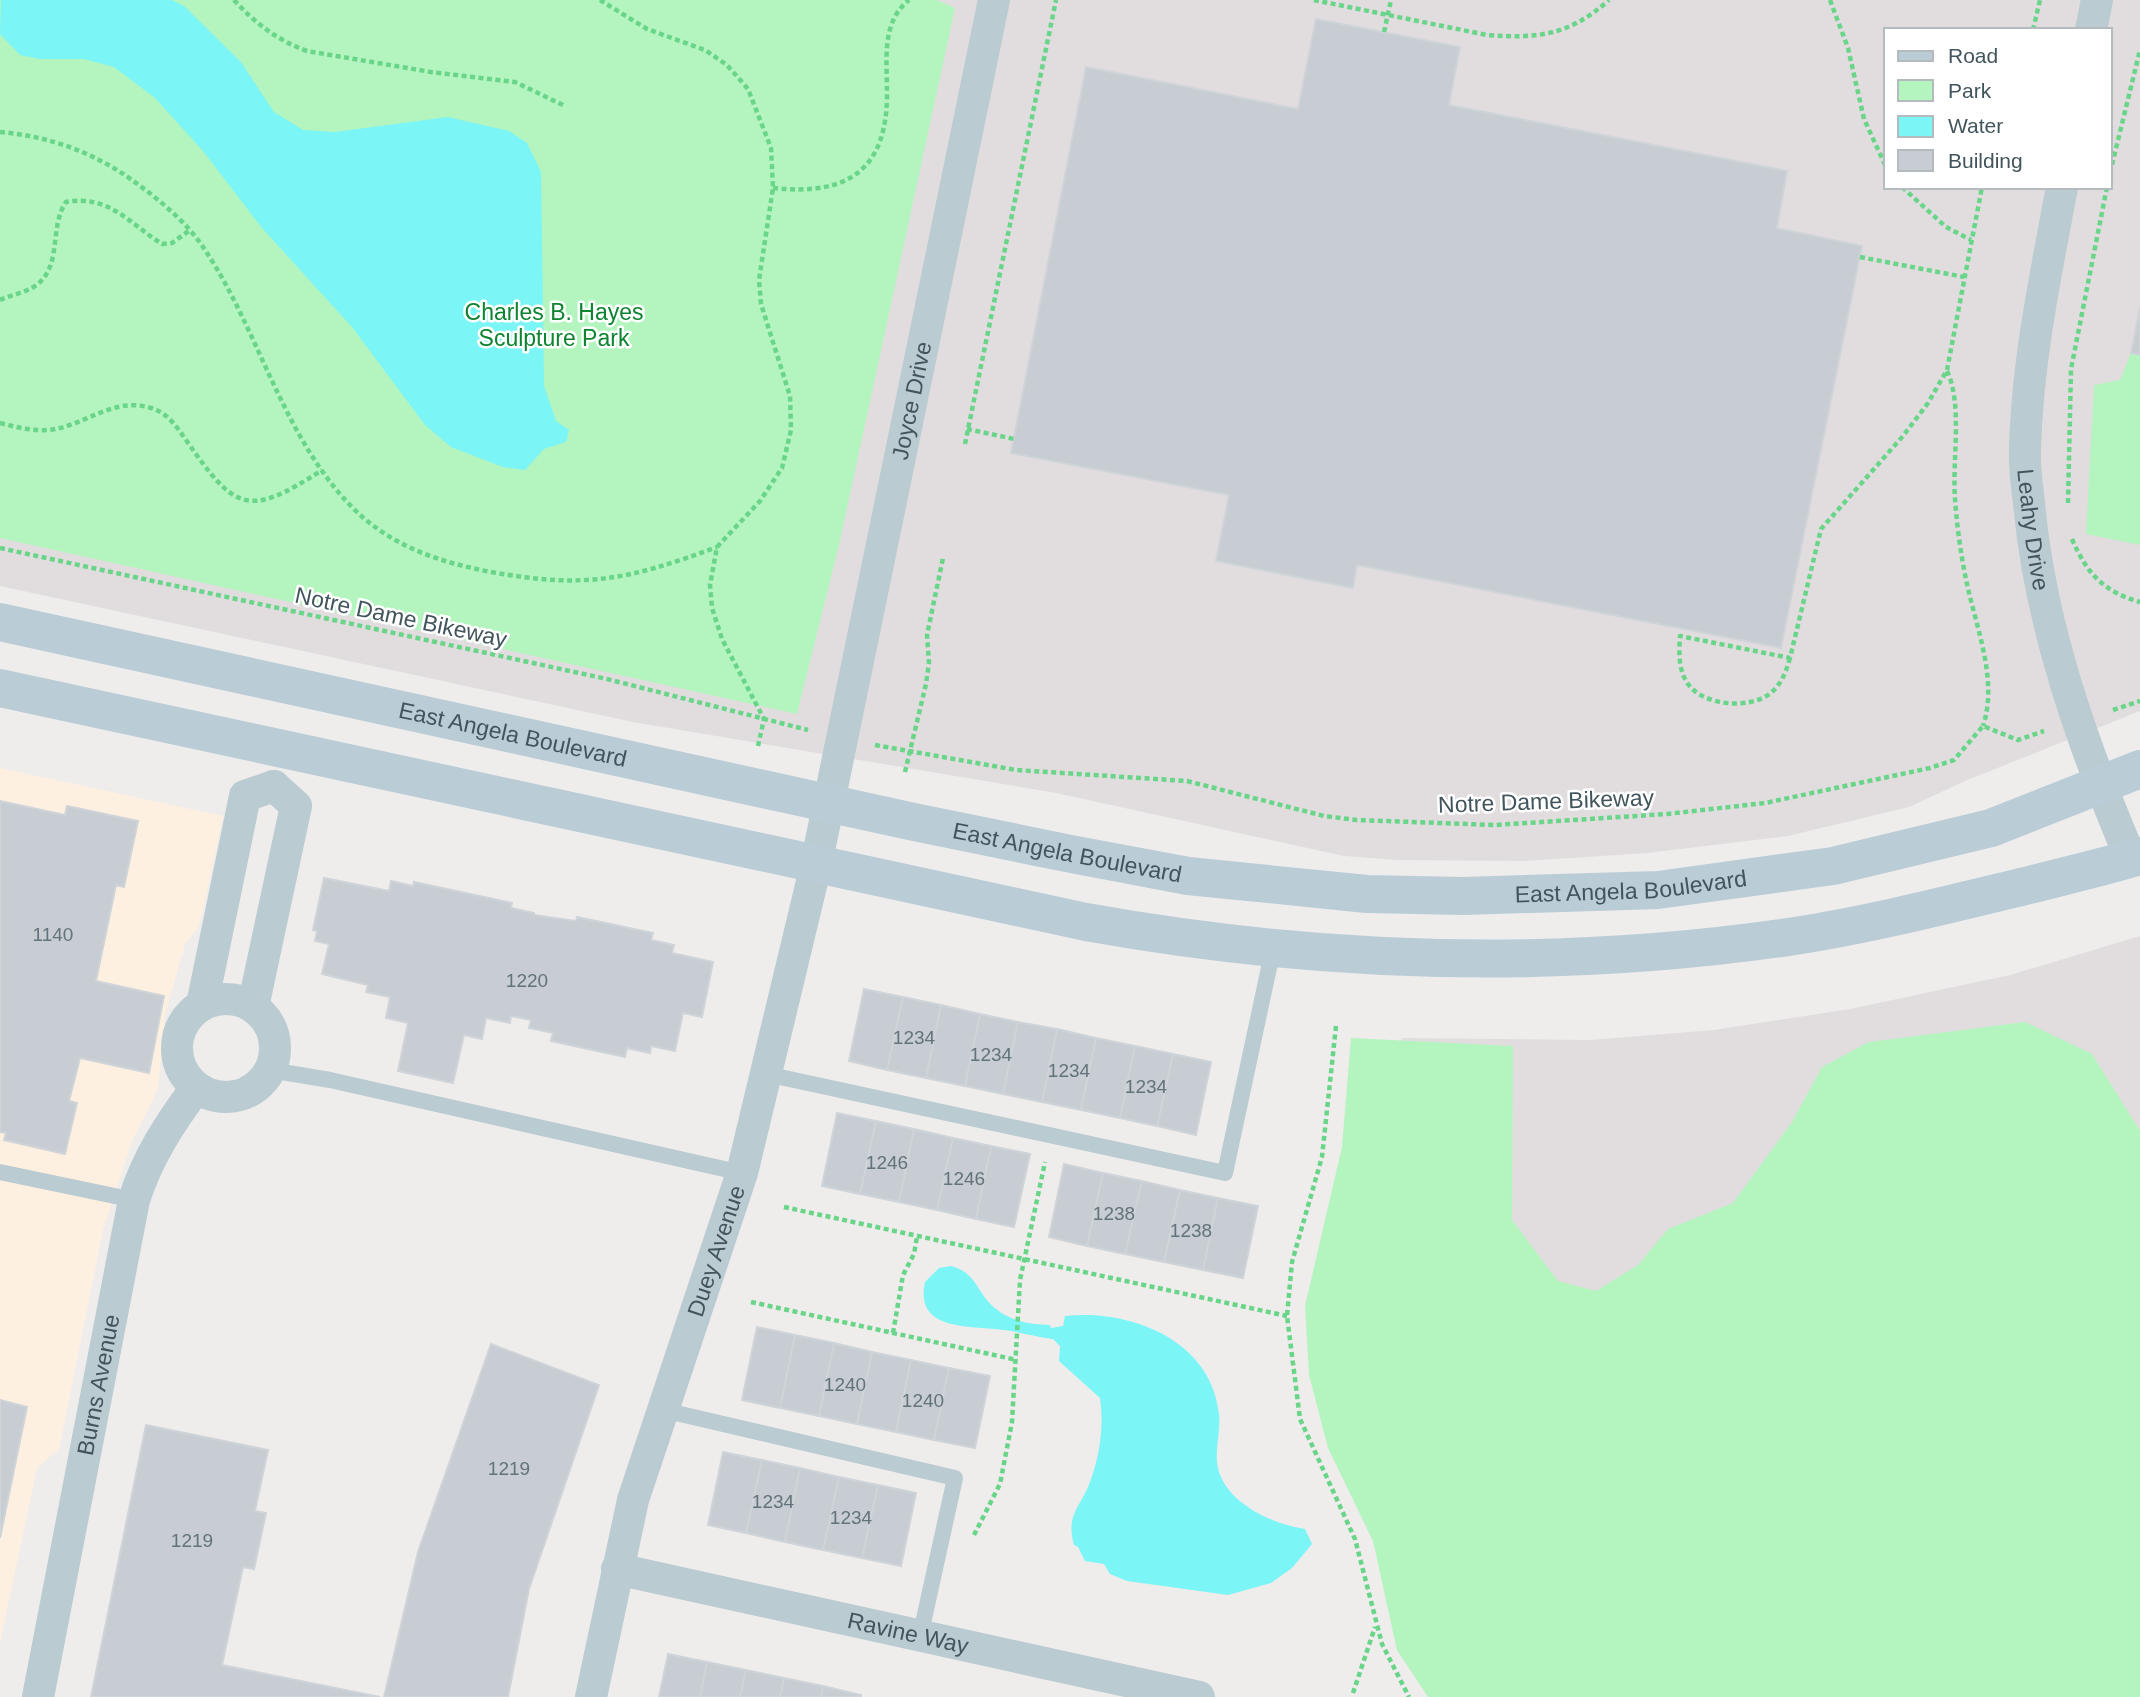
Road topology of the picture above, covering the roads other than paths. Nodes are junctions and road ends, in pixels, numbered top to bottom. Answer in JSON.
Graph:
{"nodes":[{"id":1,"x":994,"y":0,"type":"edge"},
{"id":2,"x":2097,"y":0,"type":"edge"},
{"id":3,"x":2091,"y":28,"type":"edge"},
{"id":4,"x":2062,"y":189,"type":"edge"},
{"id":5,"x":0,"y":622,"type":"edge"},
{"id":6,"x":0,"y":688,"type":"edge"},
{"id":7,"x":283,"y":749,"type":"junction"},
{"id":8,"x":2140,"y":769,"type":"edge"},
{"id":9,"x":2102,"y":785,"type":"junction"},
{"id":10,"x":274,"y":786,"type":"junction"},
{"id":11,"x":830,"y":803,"type":"junction"},
{"id":12,"x":2136,"y":862,"type":"edge"},
{"id":13,"x":816,"y":865,"type":"junction"},
{"id":14,"x":1273,"y":949,"type":"junction"},
{"id":15,"x":202,"y":1004,"type":"junction"},
{"id":16,"x":253,"y":1007,"type":"junction"},
{"id":17,"x":270,"y":1070,"type":"junction"},
{"id":18,"x":766,"y":1074,"type":"junction"},
{"id":19,"x":197,"y":1088,"type":"junction"},
{"id":20,"x":0,"y":1172,"type":"edge"},
{"id":21,"x":742,"y":1173,"type":"junction"},
{"id":22,"x":134,"y":1200,"type":"junction"},
{"id":23,"x":663,"y":1410,"type":"junction"},
{"id":24,"x":617,"y":1569,"type":"junction"},
{"id":25,"x":920,"y":1637,"type":"junction"},
{"id":26,"x":37,"y":1697,"type":"edge"},
{"id":27,"x":591,"y":1697,"type":"edge"},
{"id":28,"x":1199,"y":1697,"type":"edge"}],
"edges":[{"from":1,"to":11,"type":"street","name":"Joyce Drive"},
{"from":2,"to":3,"type":"street"},
{"from":4,"to":9,"type":"street","name":"Leahy Drive"},
{"from":5,"to":11,"type":"main road","name":"East Angela Boulevard"},
{"from":6,"to":7,"type":"main road"},
{"from":7,"to":10,"type":"street"},
{"from":7,"to":13,"type":"main road"},
{"from":8,"to":9,"type":"main road","name":"East Angela Boulevard"},
{"from":9,"to":11,"type":"main road","name":"East Angela Boulevard"},
{"from":9,"to":12,"type":"street","name":"Leahy Drive"},
{"from":10,"to":15,"type":"street"},
{"from":10,"to":16,"type":"street"},
{"from":11,"to":13,"type":"street","name":"Duey Avenue"},
{"from":12,"to":14,"type":"main road"},
{"from":13,"to":14,"type":"main road"},
{"from":13,"to":18,"type":"street","name":"Duey Avenue"},
{"from":14,"to":18,"type":"lane"},
{"from":15,"to":16,"type":"street"},
{"from":15,"to":19,"type":"street"},
{"from":16,"to":17,"type":"street"},
{"from":17,"to":19,"type":"street"},
{"from":17,"to":21,"type":"lane"},
{"from":18,"to":21,"type":"street","name":"Duey Avenue"},
{"from":19,"to":22,"type":"street","name":"Burns Avenue"},
{"from":20,"to":22,"type":"lane"},
{"from":21,"to":23,"type":"street","name":"Duey Avenue"},
{"from":22,"to":26,"type":"street","name":"Burns Avenue"},
{"from":23,"to":24,"type":"street","name":"Duey Avenue"},
{"from":23,"to":25,"type":"lane"},
{"from":24,"to":25,"type":"street","name":"Ravine Way"},
{"from":24,"to":27,"type":"street","name":"Duey Avenue"},
{"from":25,"to":28,"type":"street","name":"Ravine Way"}]}
